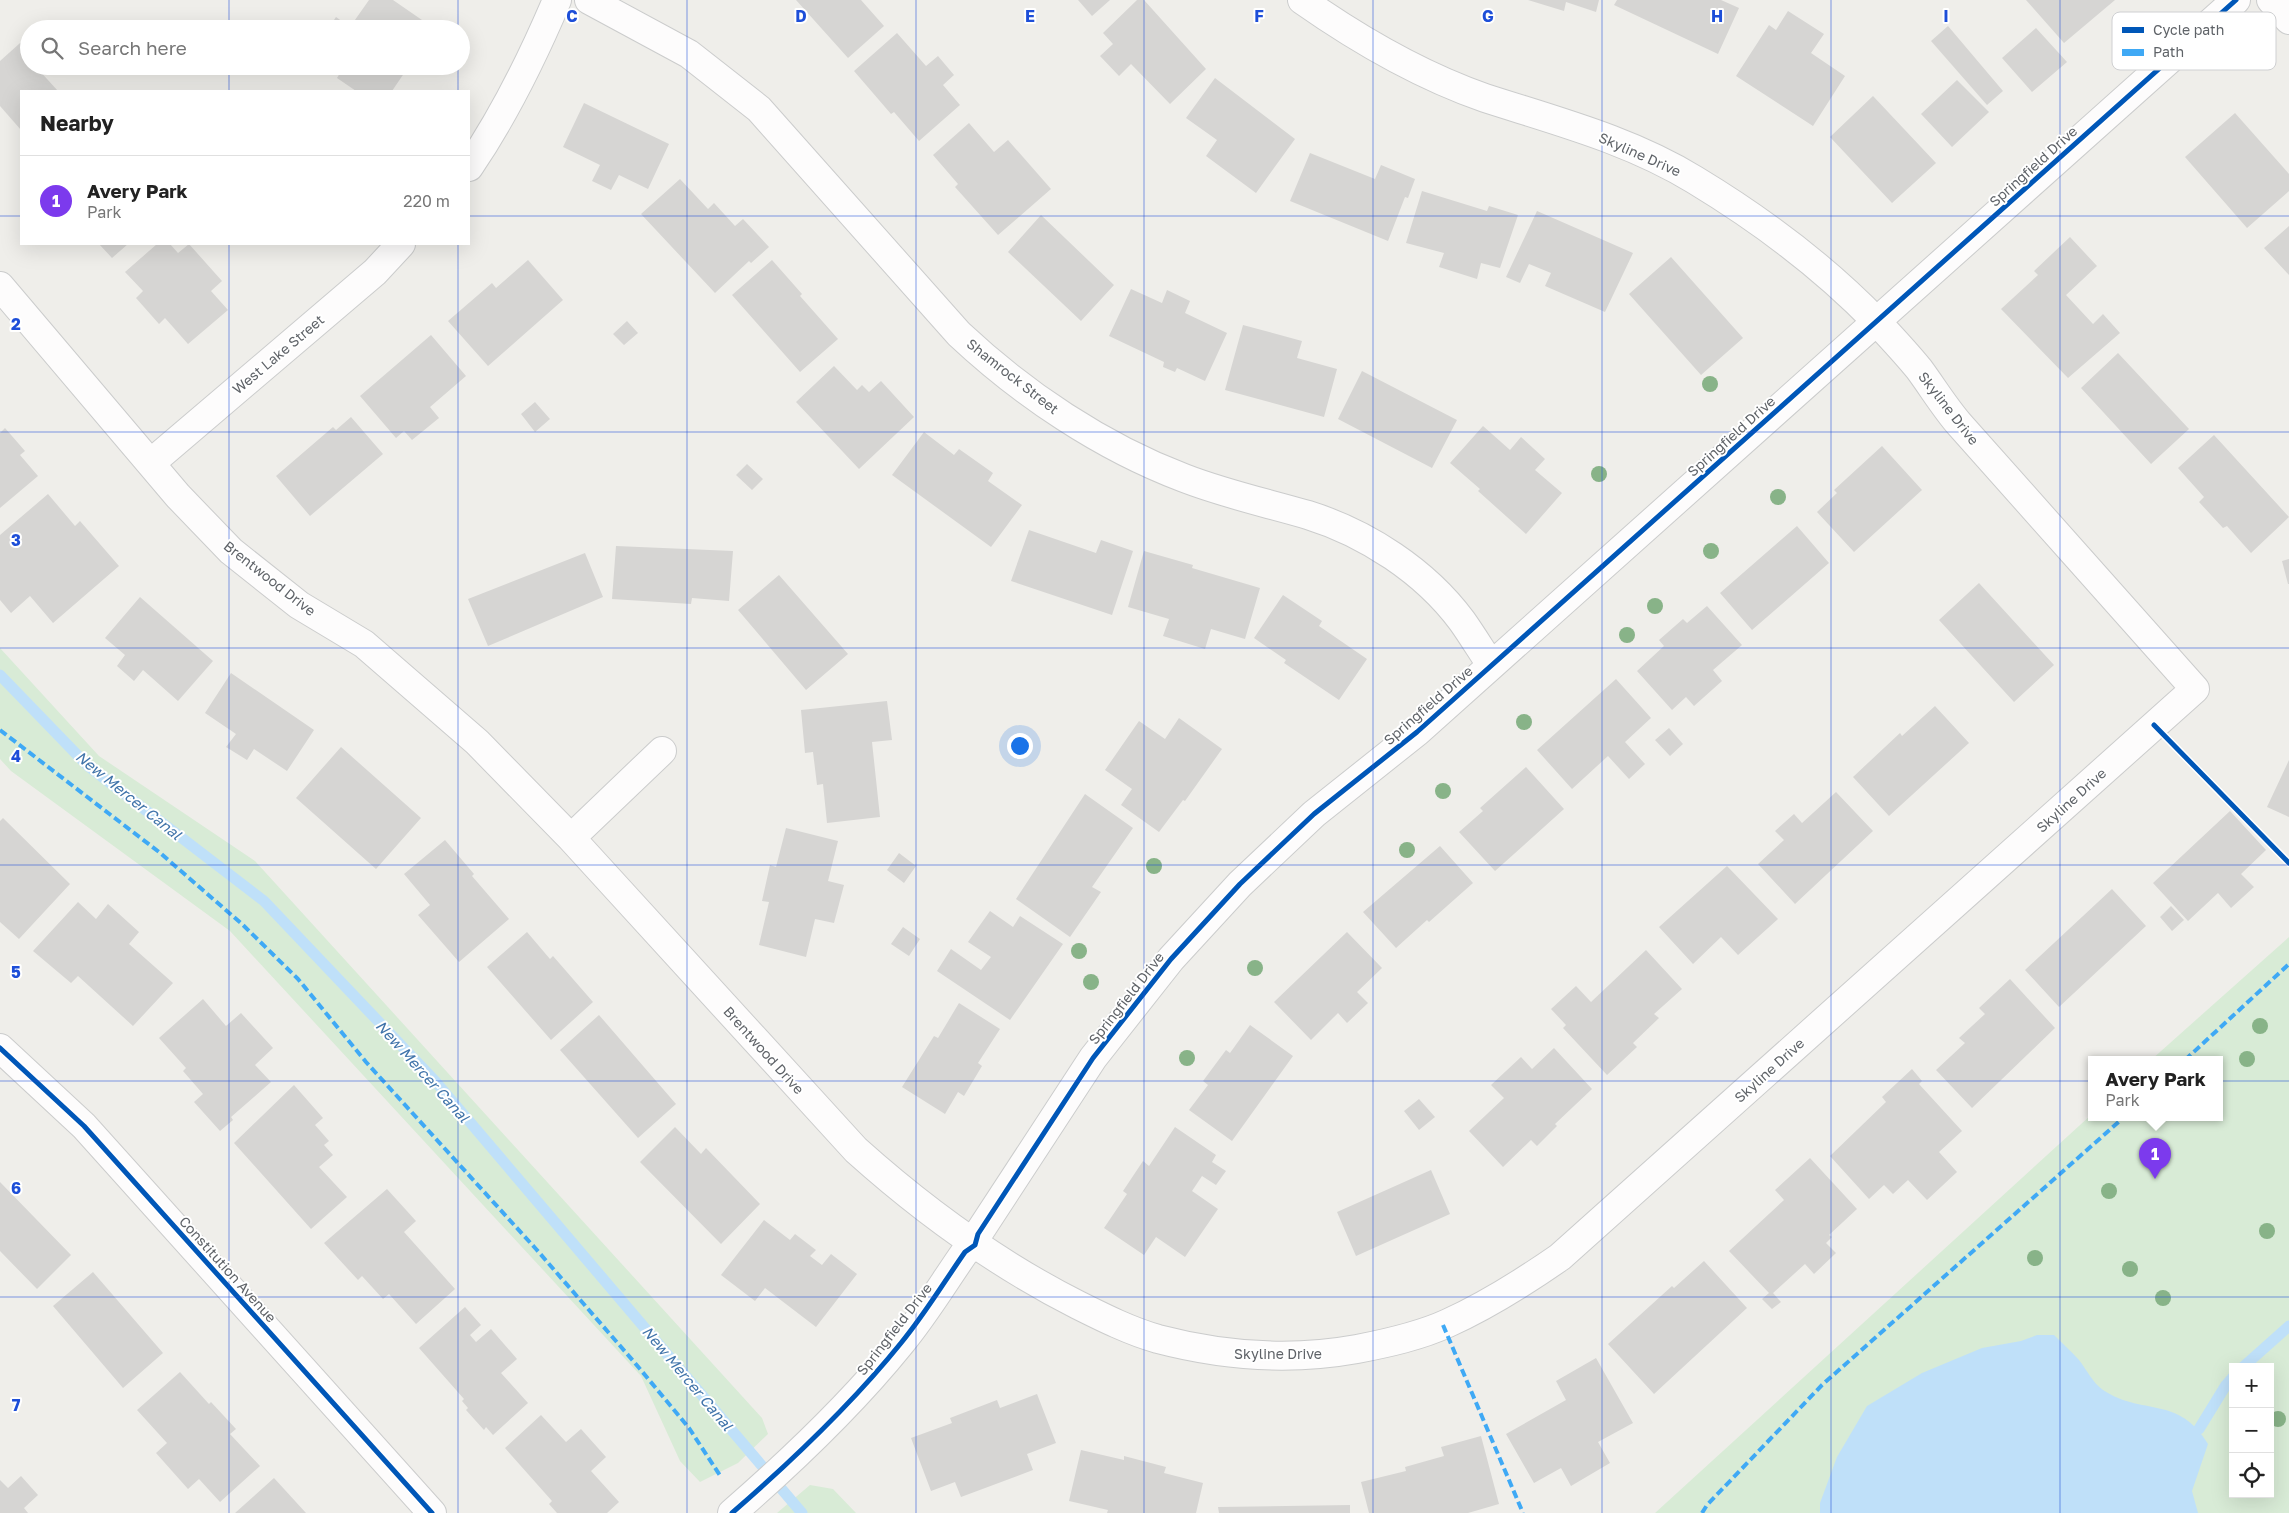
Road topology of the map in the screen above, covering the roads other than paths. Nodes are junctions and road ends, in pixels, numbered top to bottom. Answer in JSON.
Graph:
{"nodes":[{"id":1,"x":557,"y":0,"type":"edge"},
{"id":2,"x":589,"y":0,"type":"edge"},
{"id":3,"x":1302,"y":0,"type":"edge"},
{"id":4,"x":2236,"y":0,"type":"edge"},
{"id":5,"x":2271,"y":0,"type":"edge"},
{"id":6,"x":2223,"y":12,"type":"edge"},
{"id":7,"x":2289,"y":20,"type":"edge"},
{"id":8,"x":2158,"y":70,"type":"edge"},
{"id":9,"x":470,"y":166,"type":"edge"},
{"id":10,"x":400,"y":245,"type":"edge"},
{"id":11,"x":0,"y":286,"type":"edge"},
{"id":12,"x":1876,"y":322,"type":"junction"},
{"id":13,"x":152,"y":462,"type":"junction"},
{"id":14,"x":1491,"y":665,"type":"junction"},
{"id":15,"x":662,"y":751,"type":"dead end"},
{"id":16,"x":571,"y":838,"type":"junction"},
{"id":17,"x":0,"y":1048,"type":"edge"},
{"id":18,"x":974,"y":1245,"type":"junction"},
{"id":19,"x":432,"y":1513,"type":"edge"},
{"id":20,"x":732,"y":1513,"type":"edge"}],
"edges":[{"from":1,"to":9,"type":"street"},
{"from":2,"to":14,"type":"street","name":"Shamrock Street"},
{"from":3,"to":12,"type":"street","name":"Skyline Drive"},
{"from":4,"to":6,"type":"street","name":"Springfield Drive"},
{"from":5,"to":7,"type":"street"},
{"from":8,"to":12,"type":"street","name":"Springfield Drive"},
{"from":10,"to":13,"type":"street","name":"West Lake Street"},
{"from":11,"to":13,"type":"street","name":"Brentwood Drive"},
{"from":12,"to":14,"type":"street","name":"Springfield Drive"},
{"from":12,"to":18,"type":"street","name":"Skyline Drive"},
{"from":13,"to":16,"type":"street","name":"Brentwood Drive"},
{"from":14,"to":18,"type":"street","name":"Springfield Drive"},
{"from":15,"to":16,"type":"street"},
{"from":16,"to":18,"type":"street","name":"Brentwood Drive"},
{"from":17,"to":19,"type":"street","name":"Constitution Avenue"},
{"from":18,"to":20,"type":"street","name":"Springfield Drive"}]}
